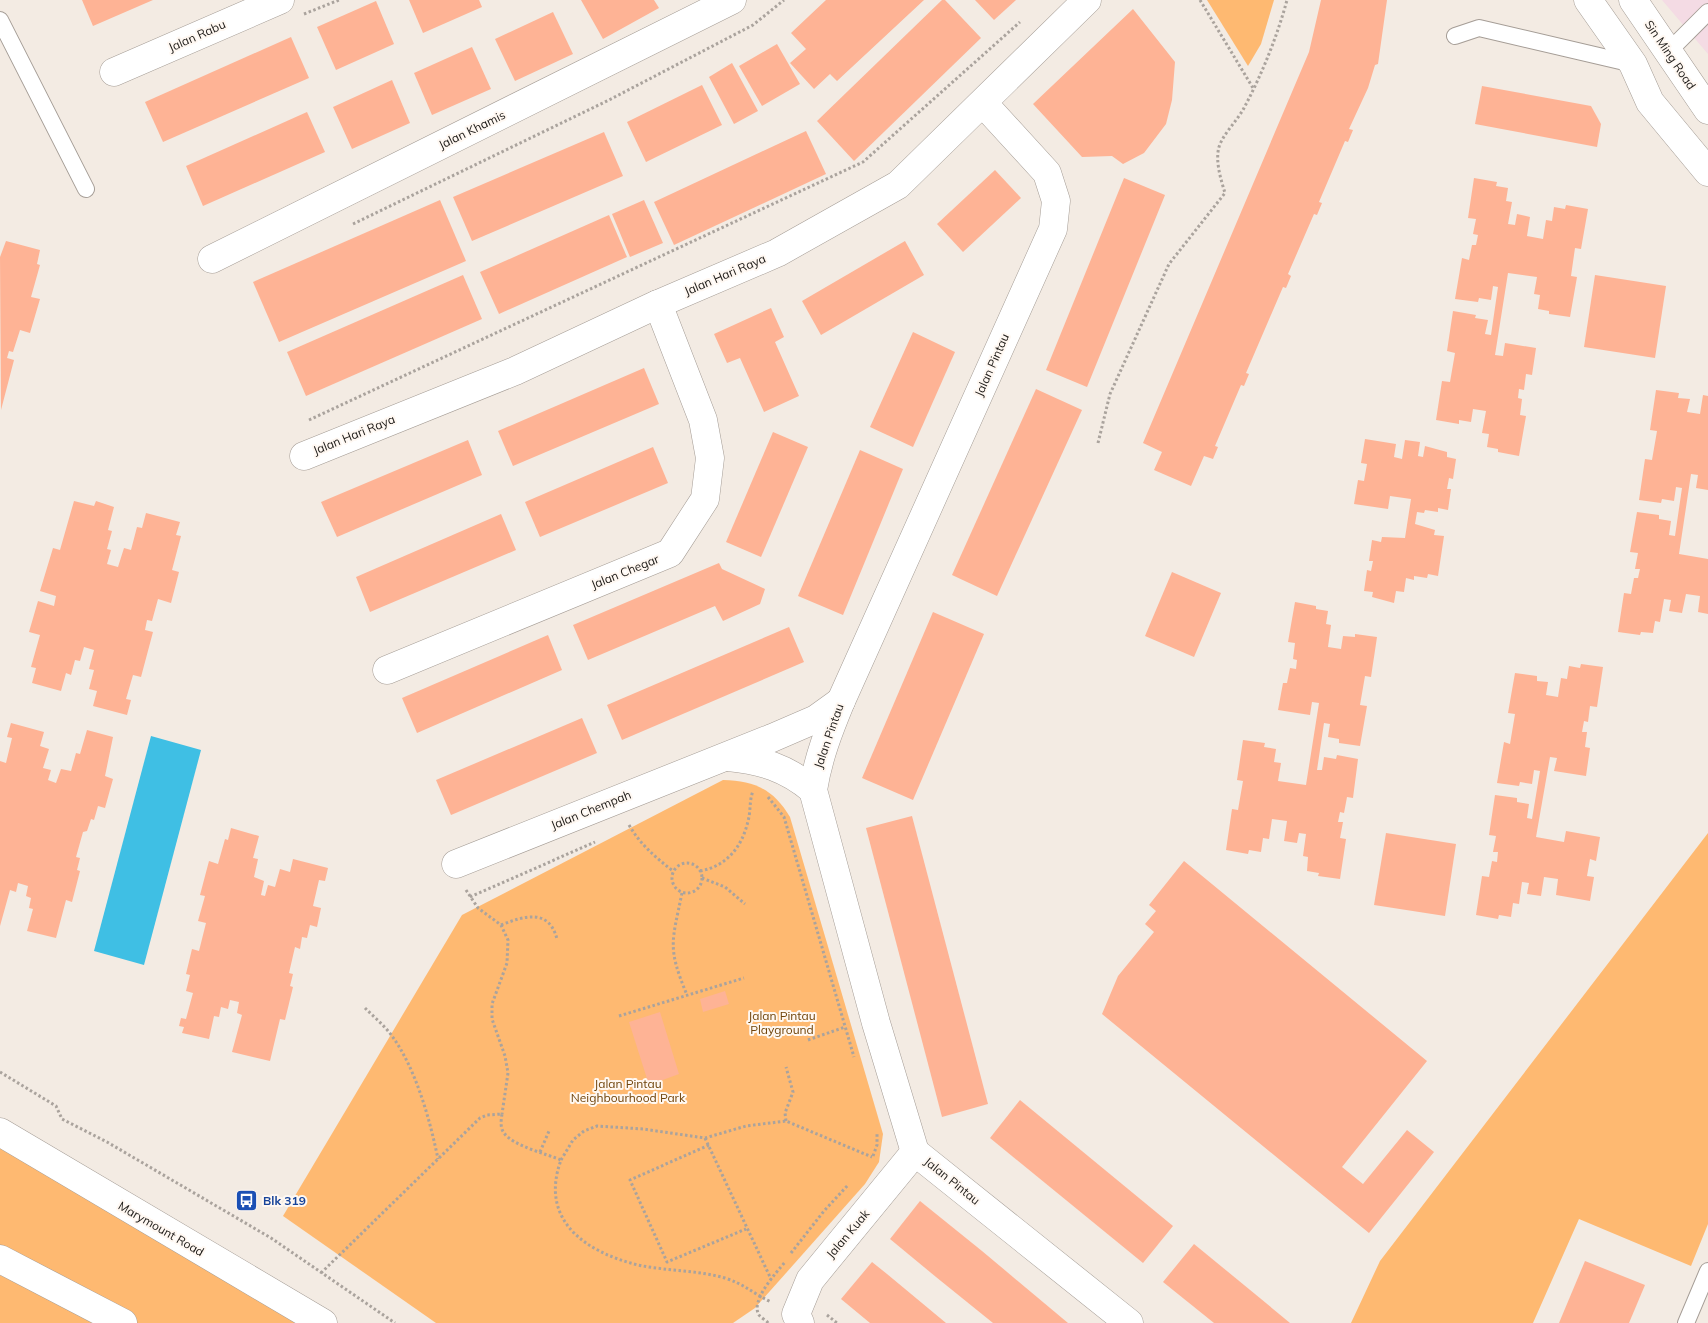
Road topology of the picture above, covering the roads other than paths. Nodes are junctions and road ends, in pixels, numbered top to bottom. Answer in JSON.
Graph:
{"nodes":[{"id":1,"x":280,"y":0,"type":"edge"},
{"id":2,"x":732,"y":0,"type":"edge"},
{"id":3,"x":1087,"y":0,"type":"edge"},
{"id":4,"x":1588,"y":0,"type":"edge"},
{"id":5,"x":1632,"y":0,"type":"edge"},
{"id":6,"x":1708,"y":12,"type":"edge"},
{"id":7,"x":0,"y":20,"type":"edge"},
{"id":8,"x":1455,"y":36,"type":"dead end"},
{"id":9,"x":1668,"y":52,"type":"junction"},
{"id":10,"x":1633,"y":64,"type":"junction"},
{"id":11,"x":114,"y":72,"type":"dead end"},
{"id":12,"x":983,"y":103,"type":"junction"},
{"id":13,"x":1708,"y":110,"type":"edge"},
{"id":14,"x":1708,"y":172,"type":"edge"},
{"id":15,"x":86,"y":189,"type":"dead end"},
{"id":16,"x":212,"y":259,"type":"dead end"},
{"id":17,"x":658,"y":304,"type":"junction"},
{"id":18,"x":304,"y":456,"type":"dead end"},
{"id":19,"x":387,"y":670,"type":"dead end"},
{"id":20,"x":841,"y":701,"type":"junction"},
{"id":21,"x":726,"y":757,"type":"junction"},
{"id":22,"x":813,"y":790,"type":"junction"},
{"id":23,"x":456,"y":864,"type":"road end"},
{"id":24,"x":0,"y":1132,"type":"edge"},
{"id":25,"x":915,"y":1152,"type":"junction"},
{"id":26,"x":0,"y":1260,"type":"edge"},
{"id":27,"x":1708,"y":1271,"type":"edge"},
{"id":28,"x":798,"y":1319,"type":"edge"},
{"id":29,"x":123,"y":1323,"type":"edge"},
{"id":30,"x":323,"y":1323,"type":"edge"},
{"id":31,"x":1129,"y":1323,"type":"edge"},
{"id":32,"x":1686,"y":1323,"type":"edge"}],
"edges":[{"from":1,"to":11,"type":"street","name":"Jalan Rabu"},
{"from":2,"to":16,"type":"street","name":"Jalan Khamis"},
{"from":3,"to":12,"type":"street","name":"Jalan Hari Raya"},
{"from":4,"to":10,"type":"street"},
{"from":5,"to":9,"type":"street","name":"Sin Ming Road"},
{"from":6,"to":9,"type":"lane"},
{"from":7,"to":15,"type":"lane"},
{"from":8,"to":10,"type":"lane"},
{"from":9,"to":13,"type":"street","name":"Sin Ming Road"},
{"from":10,"to":14,"type":"street"},
{"from":12,"to":17,"type":"street","name":"Jalan Hari Raya"},
{"from":12,"to":20,"type":"street","name":"Jalan Pintau"},
{"from":17,"to":18,"type":"street","name":"Jalan Hari Raya"},
{"from":17,"to":19,"type":"street","name":"Jalan Chegar"},
{"from":20,"to":21,"type":"street","name":"Jalan Chempah"},
{"from":20,"to":22,"type":"street","name":"Jalan Pintau"},
{"from":21,"to":22,"type":"street","name":"Jalan Chempah"},
{"from":21,"to":23,"type":"street","name":"Jalan Chempah"},
{"from":22,"to":25,"type":"street","name":"Jalan Pintau"},
{"from":24,"to":30,"type":"street","name":"Marymount Road"},
{"from":25,"to":28,"type":"street","name":"Jalan Kuak"},
{"from":25,"to":31,"type":"street","name":"Jalan Pintau"},
{"from":26,"to":29,"type":"street"},
{"from":27,"to":32,"type":"lane"}]}
